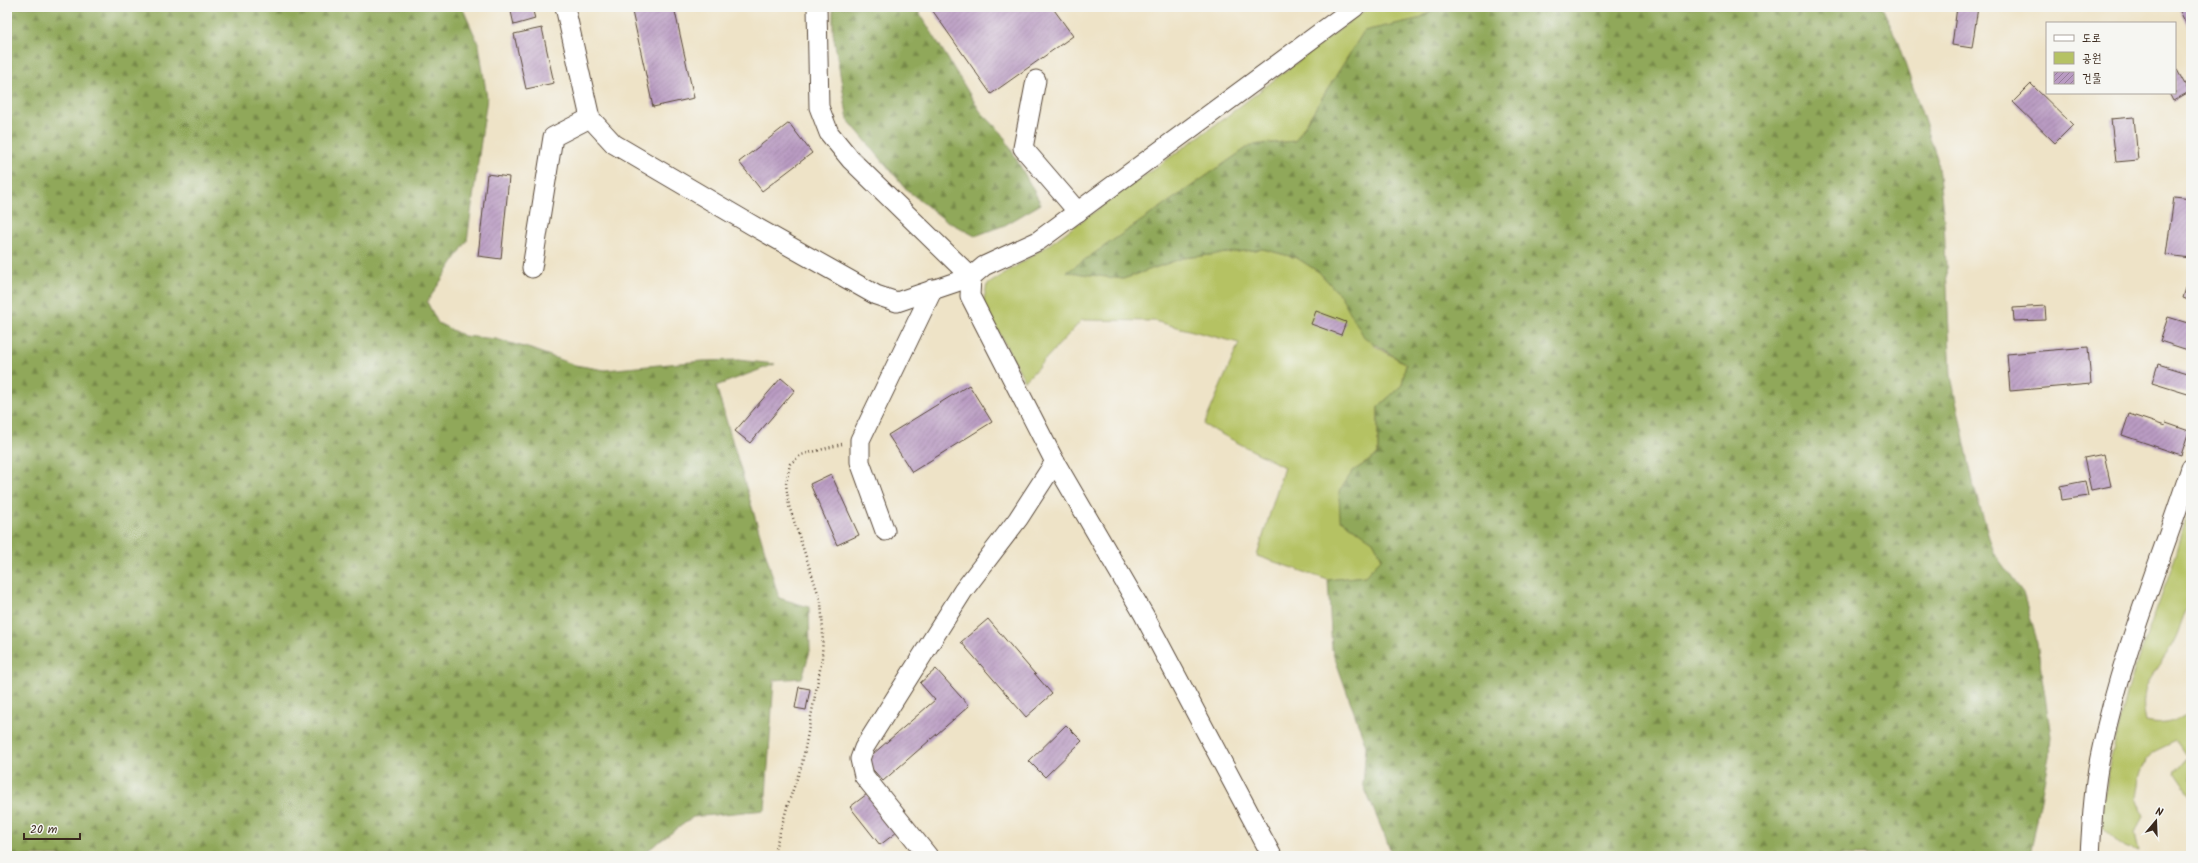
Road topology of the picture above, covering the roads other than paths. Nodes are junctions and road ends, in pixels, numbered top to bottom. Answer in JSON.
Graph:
{"nodes":[{"id":1,"x":564,"y":7,"type":"edge"},
{"id":2,"x":817,"y":7,"type":"edge"},
{"id":3,"x":1355,"y":7,"type":"edge"},
{"id":4,"x":1036,"y":80,"type":"dead end"},
{"id":5,"x":590,"y":118,"type":"junction"},
{"id":6,"x":1078,"y":212,"type":"junction"},
{"id":7,"x":532,"y":268,"type":"dead end"},
{"id":8,"x":971,"y":277,"type":"junction"},
{"id":9,"x":933,"y":289,"type":"junction"},
{"id":10,"x":1055,"y":462,"type":"junction"},
{"id":11,"x":2191,"y":468,"type":"edge"},
{"id":12,"x":885,"y":531,"type":"dead end"},
{"id":13,"x":928,"y":856,"type":"edge"},
{"id":14,"x":1272,"y":856,"type":"edge"},
{"id":15,"x":2090,"y":856,"type":"edge"}],
"edges":[{"from":1,"to":5,"type":"street"},
{"from":2,"to":8,"type":"street"},
{"from":3,"to":6,"type":"street"},
{"from":4,"to":6,"type":"street"},
{"from":5,"to":7,"type":"street"},
{"from":5,"to":9,"type":"street"},
{"from":6,"to":8,"type":"street"},
{"from":8,"to":9,"type":"street"},
{"from":8,"to":10,"type":"street"},
{"from":9,"to":12,"type":"street"},
{"from":10,"to":13,"type":"street"},
{"from":10,"to":14,"type":"street"},
{"from":11,"to":15,"type":"street"}]}
